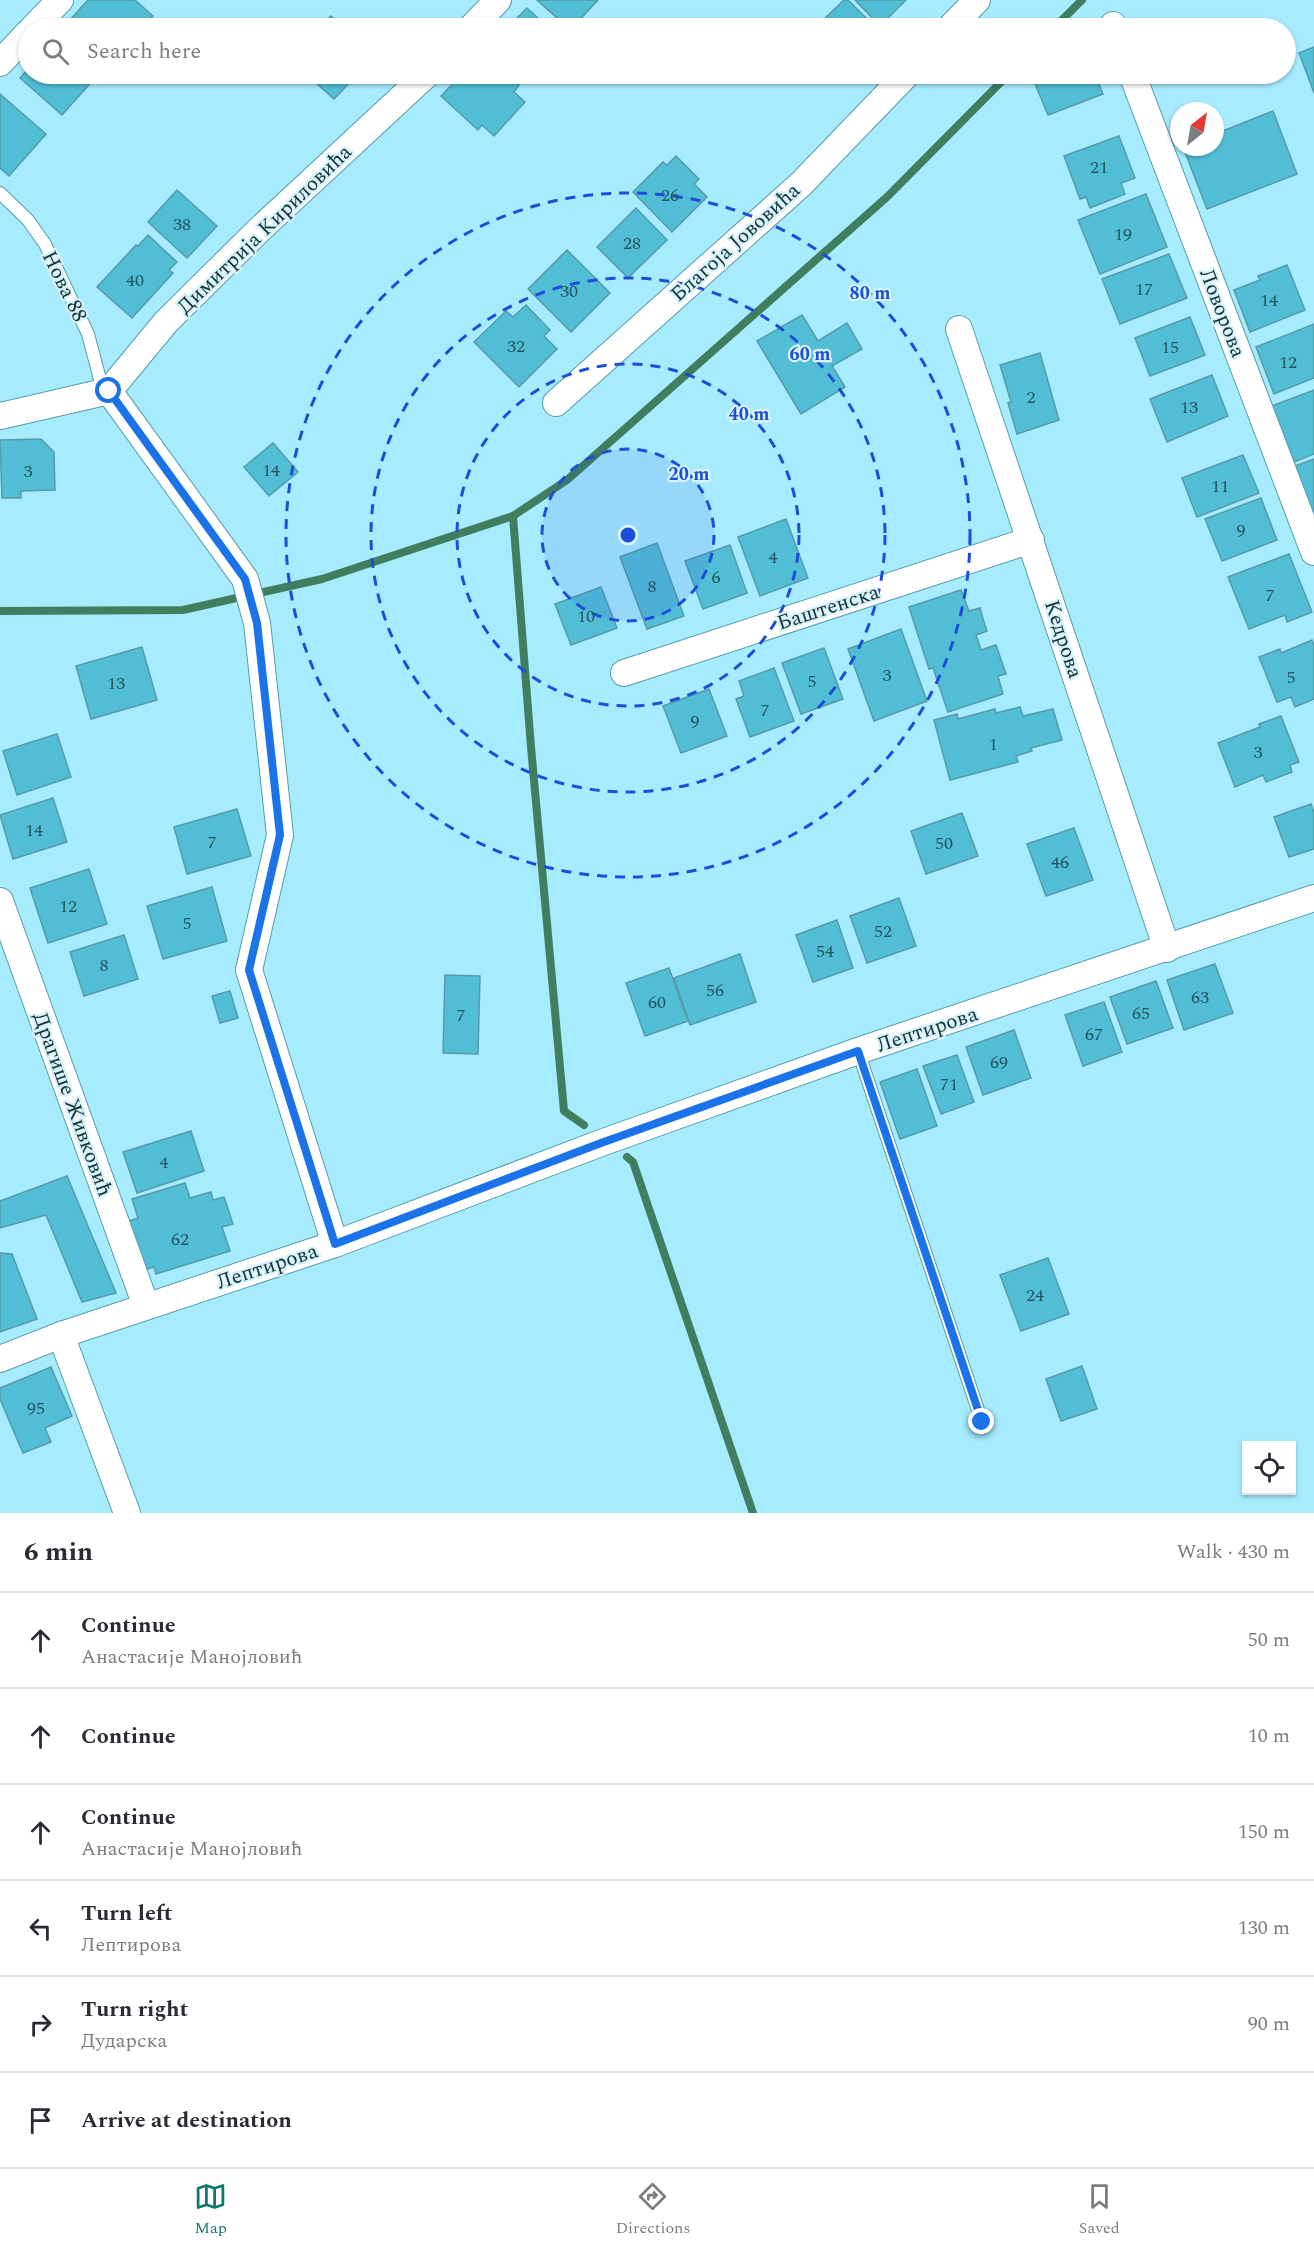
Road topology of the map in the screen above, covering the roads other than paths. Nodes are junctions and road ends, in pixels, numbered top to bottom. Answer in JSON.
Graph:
{"nodes":[{"id":1,"x":60,"y":0,"type":"edge"},
{"id":2,"x":498,"y":0,"type":"edge"},
{"id":3,"x":977,"y":0,"type":"edge"},
{"id":4,"x":43,"y":18,"type":"edge"},
{"id":5,"x":481,"y":18,"type":"edge"},
{"id":6,"x":960,"y":18,"type":"edge"},
{"id":7,"x":18,"y":44,"type":"edge"},
{"id":8,"x":0,"y":63,"type":"edge"},
{"id":9,"x":416,"y":84,"type":"edge"},
{"id":10,"x":897,"y":84,"type":"edge"},
{"id":11,"x":1136,"y":84,"type":"edge"},
{"id":12,"x":0,"y":193,"type":"edge"},
{"id":13,"x":959,"y":329,"type":"dead end"},
{"id":14,"x":109,"y":391,"type":"junction"},
{"id":15,"x":556,"y":403,"type":"dead end"},
{"id":16,"x":0,"y":416,"type":"edge"},
{"id":17,"x":1031,"y":540,"type":"junction"},
{"id":18,"x":1314,"y":552,"type":"edge"},
{"id":19,"x":624,"y":673,"type":"dead end"},
{"id":20,"x":1314,"y":898,"type":"edge"},
{"id":21,"x":0,"y":901,"type":"edge"},
{"id":22,"x":1167,"y":949,"type":"junction"},
{"id":23,"x":858,"y":1051,"type":"junction"},
{"id":24,"x":335,"y":1244,"type":"junction"},
{"id":25,"x":146,"y":1306,"type":"junction"},
{"id":26,"x":61,"y":1335,"type":"junction"},
{"id":27,"x":0,"y":1359,"type":"edge"},
{"id":28,"x":982,"y":1422,"type":"dead end"},
{"id":29,"x":127,"y":1513,"type":"edge"}],
"edges":[{"from":1,"to":4,"type":"street"},
{"from":2,"to":5,"type":"street"},
{"from":3,"to":6,"type":"street"},
{"from":7,"to":8,"type":"street"},
{"from":9,"to":14,"type":"street","name":"Димитрија Кириловића"},
{"from":10,"to":15,"type":"street","name":"Благоја Јововића"},
{"from":11,"to":18,"type":"street","name":"Ловорова"},
{"from":12,"to":14,"type":"lane","name":"Нова 88"},
{"from":13,"to":17,"type":"street","name":"Кедрова"},
{"from":14,"to":16,"type":"street"},
{"from":14,"to":24,"type":"street"},
{"from":17,"to":19,"type":"street","name":"Баштенска"},
{"from":17,"to":22,"type":"street","name":"Кедрова"},
{"from":20,"to":22,"type":"street","name":"Лептирова"},
{"from":21,"to":25,"type":"street","name":"Драгише Живковић"},
{"from":22,"to":23,"type":"street","name":"Лептирова"},
{"from":23,"to":24,"type":"street","name":"Лептирова"},
{"from":23,"to":28,"type":"lane"},
{"from":24,"to":25,"type":"street","name":"Лептирова"},
{"from":25,"to":26,"type":"street","name":"Лептирова"},
{"from":26,"to":27,"type":"street","name":"Лептирова"},
{"from":26,"to":29,"type":"street"}]}
